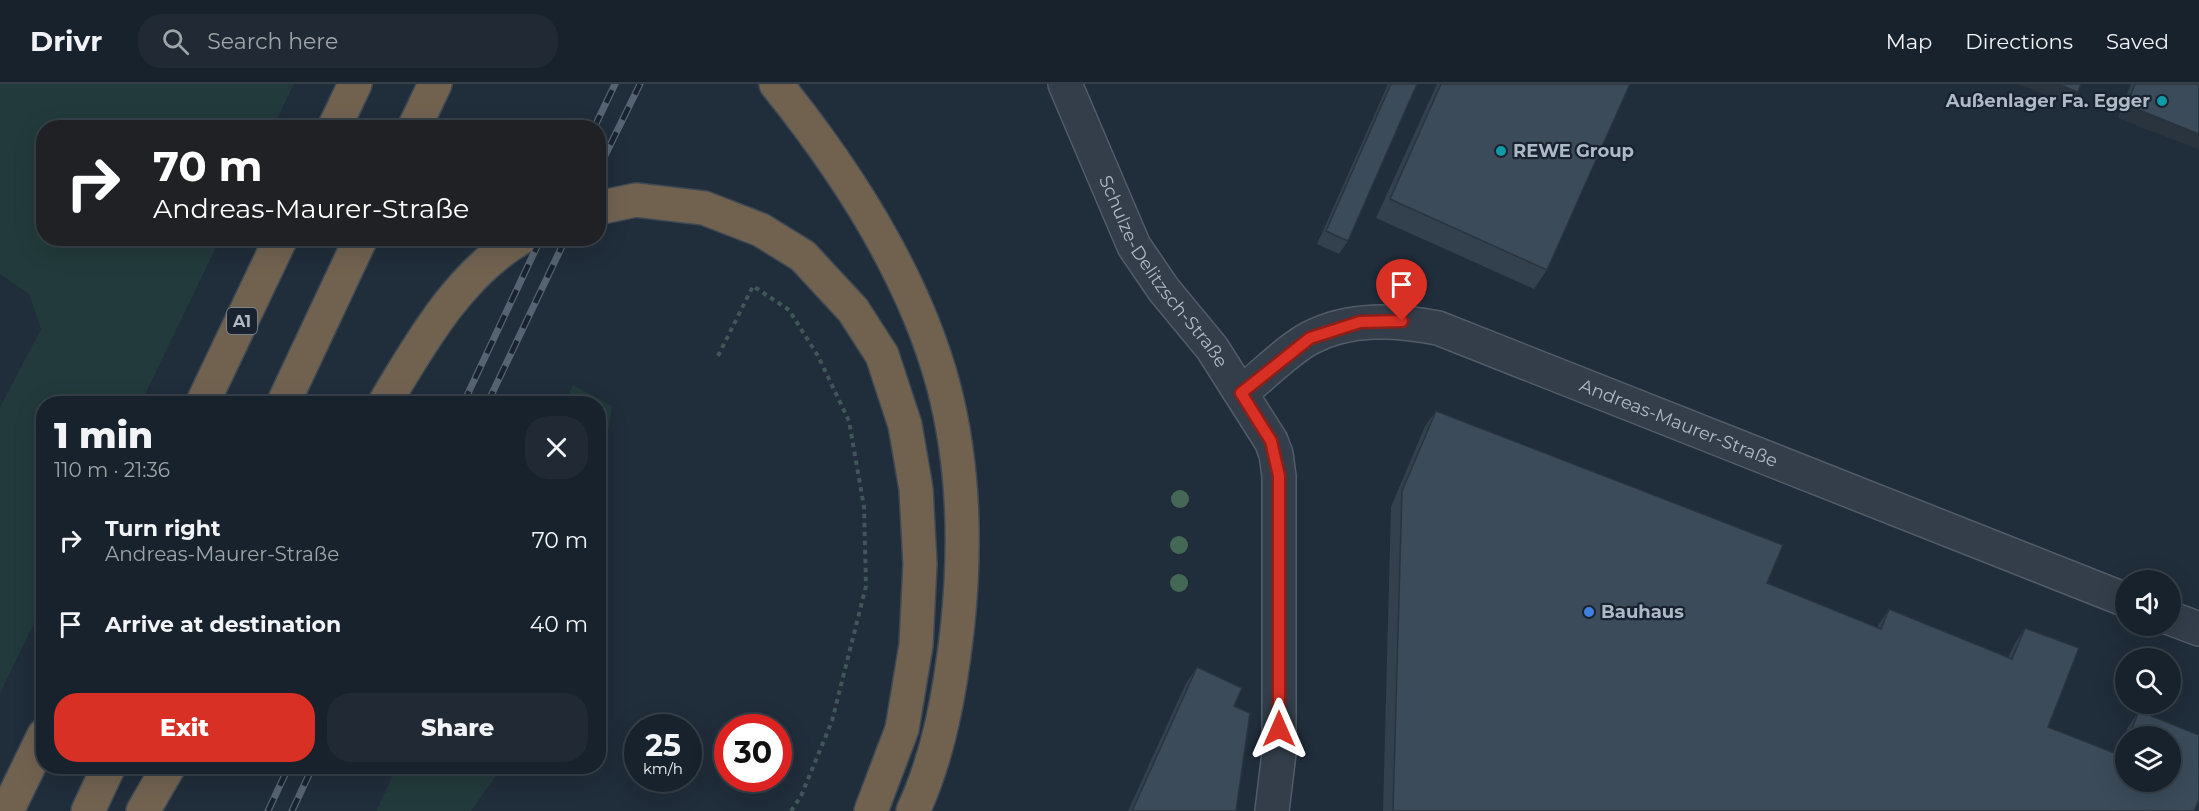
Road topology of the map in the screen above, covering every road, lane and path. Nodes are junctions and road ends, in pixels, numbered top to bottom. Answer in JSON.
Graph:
{"nodes":[{"id":1,"x":355,"y":84,"type":"edge"},
{"id":2,"x":435,"y":84,"type":"edge"},
{"id":3,"x":776,"y":84,"type":"edge"},
{"id":4,"x":1065,"y":84,"type":"edge"},
{"id":5,"x":338,"y":120,"type":"edge"},
{"id":6,"x":418,"y":120,"type":"edge"},
{"id":7,"x":606,"y":206,"type":"edge"},
{"id":8,"x":277,"y":246,"type":"edge"},
{"id":9,"x":357,"y":246,"type":"edge"},
{"id":10,"x":508,"y":246,"type":"edge"},
{"id":11,"x":718,"y":356,"type":"dead end"},
{"id":12,"x":1241,"y":393,"type":"junction"},
{"id":13,"x":206,"y":396,"type":"edge"},
{"id":14,"x":286,"y":396,"type":"edge"},
{"id":15,"x":389,"y":396,"type":"edge"},
{"id":16,"x":2115,"y":596,"type":"edge"},
{"id":17,"x":2181,"y":623,"type":"edge"},
{"id":18,"x":2199,"y":630,"type":"edge"},
{"id":19,"x":36,"y":751,"type":"edge"},
{"id":20,"x":105,"y":774,"type":"edge"},
{"id":21,"x":164,"y":774,"type":"edge"},
{"id":22,"x":7,"y":811,"type":"edge"},
{"id":23,"x":88,"y":811,"type":"edge"},
{"id":24,"x":143,"y":811,"type":"edge"},
{"id":25,"x":791,"y":811,"type":"edge"},
{"id":26,"x":871,"y":811,"type":"edge"},
{"id":27,"x":913,"y":811,"type":"edge"},
{"id":28,"x":1272,"y":811,"type":"edge"}],
"edges":[{"from":1,"to":5,"type":"highway"},
{"from":2,"to":6,"type":"highway"},
{"from":3,"to":27,"type":"highway"},
{"from":4,"to":12,"type":"street","name":"Schulze-Delitzsch-Straße"},
{"from":7,"to":26,"type":"highway"},
{"from":8,"to":13,"type":"highway","number":"A1"},
{"from":9,"to":14,"type":"highway"},
{"from":10,"to":15,"type":"highway"},
{"from":11,"to":25,"type":"path"},
{"from":12,"to":16,"type":"street","name":"Andreas-Maurer-Straße"},
{"from":12,"to":28,"type":"street","name":"Schulze-Delitzsch-Straße"},
{"from":17,"to":18,"type":"street"},
{"from":19,"to":22,"type":"highway"},
{"from":20,"to":23,"type":"highway"},
{"from":21,"to":24,"type":"highway"}]}
